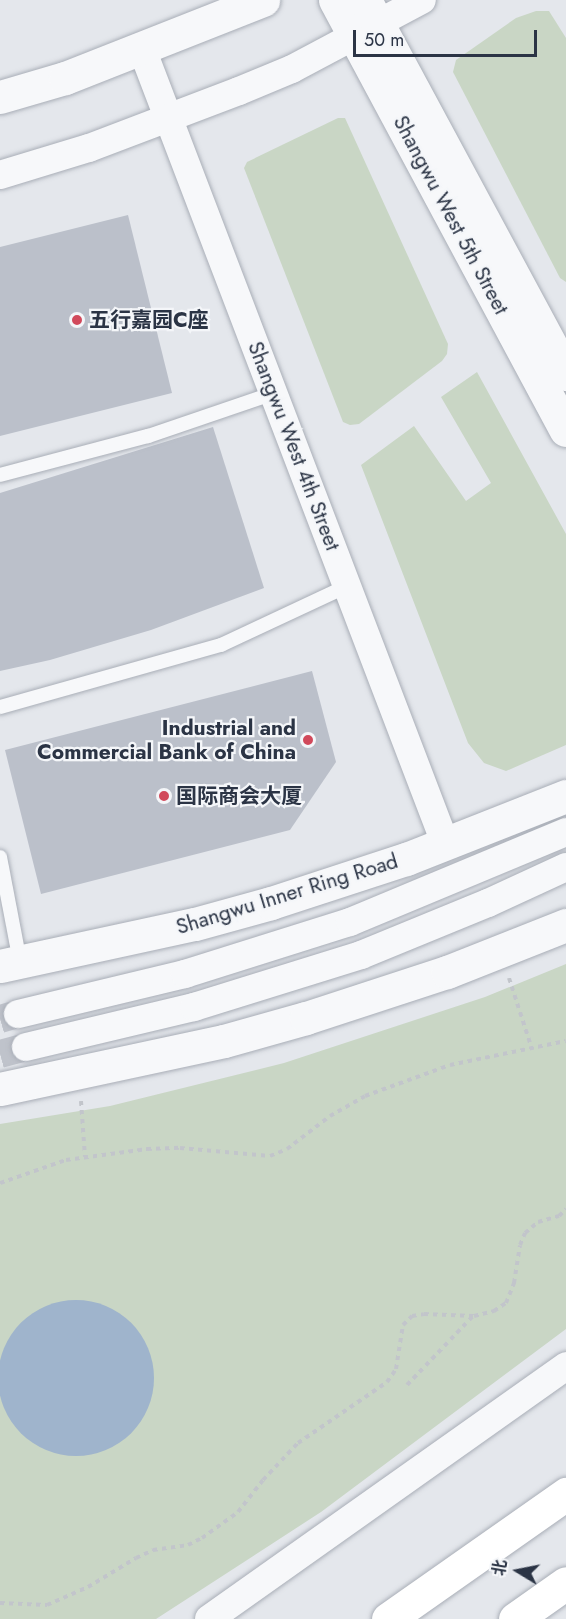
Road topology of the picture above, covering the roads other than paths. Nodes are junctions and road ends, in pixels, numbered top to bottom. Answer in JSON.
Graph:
{"nodes":[{"id":1,"x":263,"y":0,"type":"edge"},
{"id":2,"x":335,"y":0,"type":"edge"},
{"id":3,"x":422,"y":0,"type":"edge"},
{"id":4,"x":366,"y":20,"type":"edge"},
{"id":5,"x":142,"y":49,"type":"junction"},
{"id":6,"x":0,"y":98,"type":"edge"},
{"id":7,"x":169,"y":118,"type":"junction"},
{"id":8,"x":0,"y":175,"type":"edge"},
{"id":9,"x":566,"y":374,"type":"edge"},
{"id":10,"x":274,"y":393,"type":"junction"},
{"id":11,"x":566,"y":430,"type":"edge"},
{"id":12,"x":0,"y":475,"type":"edge"},
{"id":13,"x":347,"y":586,"type":"junction"},
{"id":14,"x":0,"y":707,"type":"edge"},
{"id":15,"x":566,"y":795,"type":"edge"},
{"id":16,"x":566,"y":832,"type":"edge"},
{"id":17,"x":445,"y":843,"type":"junction"},
{"id":18,"x":0,"y":857,"type":"edge"},
{"id":19,"x":566,"y":867,"type":"edge"},
{"id":20,"x":566,"y":925,"type":"edge"},
{"id":21,"x":10,"y":964,"type":"edge"},
{"id":22,"x":18,"y":1014,"type":"tunnel mouth"},
{"id":23,"x":26,"y":1047,"type":"tunnel mouth"},
{"id":24,"x":0,"y":1089,"type":"edge"},
{"id":25,"x":566,"y":1366,"type":"edge"},
{"id":26,"x":566,"y":1494,"type":"edge"},
{"id":27,"x":566,"y":1583,"type":"edge"},
{"id":28,"x":209,"y":1619,"type":"edge"},
{"id":29,"x":388,"y":1619,"type":"edge"},
{"id":30,"x":515,"y":1619,"type":"edge"}],
"edges":[{"from":1,"to":5,"type":"street"},
{"from":2,"to":4,"type":"street","name":"Shangwu West 5th Street"},
{"from":3,"to":4,"type":"street"},
{"from":4,"to":7,"type":"street"},
{"from":4,"to":9,"type":"street","name":"Shangwu West 5th Street"},
{"from":4,"to":11,"type":"street","name":"Shangwu West 5th Street"},
{"from":5,"to":6,"type":"street"},
{"from":5,"to":7,"type":"street","name":"Shangwu West 4th Street"},
{"from":7,"to":8,"type":"street"},
{"from":7,"to":10,"type":"street","name":"Shangwu West 4th Street"},
{"from":10,"to":12,"type":"lane"},
{"from":10,"to":13,"type":"street","name":"Shangwu West 4th Street"},
{"from":13,"to":14,"type":"lane"},
{"from":13,"to":17,"type":"street","name":"Shangwu West 4th Street"},
{"from":15,"to":17,"type":"street","name":"Shangwu Inner Ring Road"},
{"from":16,"to":22,"type":"street"},
{"from":17,"to":21,"type":"street","name":"Shangwu Inner Ring Road"},
{"from":18,"to":21,"type":"lane"},
{"from":19,"to":23,"type":"street"},
{"from":20,"to":24,"type":"street"},
{"from":25,"to":28,"type":"street"},
{"from":26,"to":29,"type":"highway"},
{"from":27,"to":30,"type":"highway"}]}
